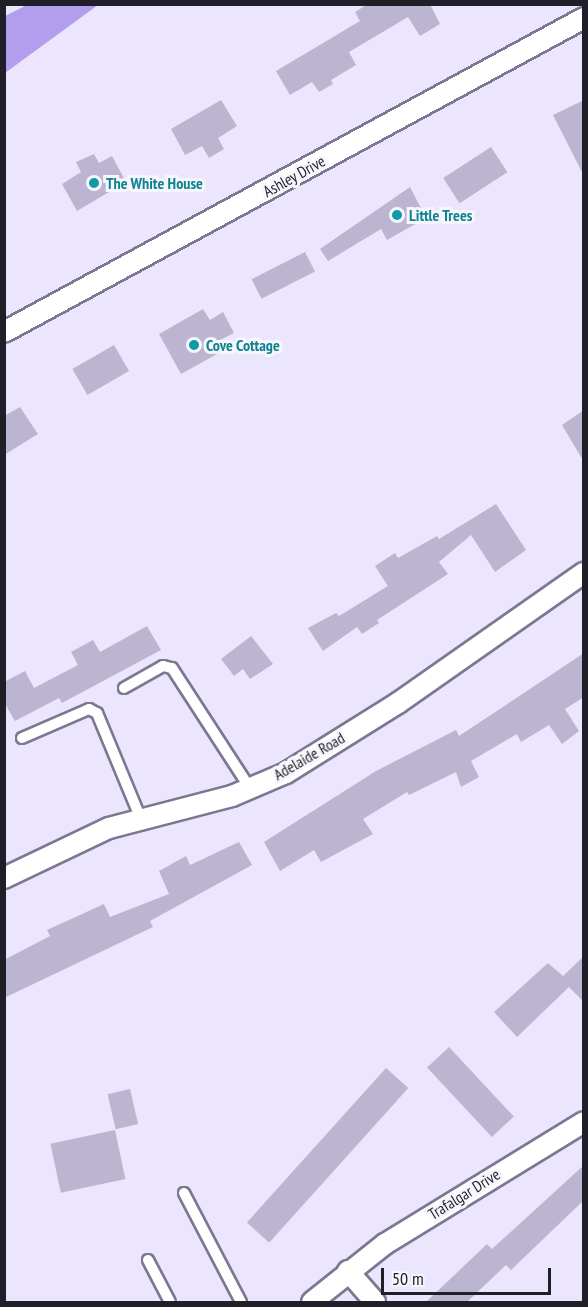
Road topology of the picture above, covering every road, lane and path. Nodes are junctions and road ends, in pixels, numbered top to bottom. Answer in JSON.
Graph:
{"nodes":[{"id":1,"x":584,"y":18,"type":"edge"},
{"id":2,"x":4,"y":332,"type":"edge"},
{"id":3,"x":584,"y":573,"type":"edge"},
{"id":4,"x":124,"y":688,"type":"dead end"},
{"id":5,"x":22,"y":738,"type":"dead end"},
{"id":6,"x":250,"y":788,"type":"junction"},
{"id":7,"x":141,"y":819,"type":"junction"},
{"id":8,"x":4,"y":878,"type":"edge"},
{"id":9,"x":584,"y":1122,"type":"edge"},
{"id":10,"x":184,"y":1193,"type":"dead end"},
{"id":11,"x":148,"y":1260,"type":"dead end"},
{"id":12,"x":348,"y":1271,"type":"junction"},
{"id":13,"x":170,"y":1302,"type":"edge"},
{"id":14,"x":241,"y":1302,"type":"edge"},
{"id":15,"x":312,"y":1302,"type":"edge"},
{"id":16,"x":375,"y":1302,"type":"edge"}],
"edges":[{"from":1,"to":2,"type":"street","name":"Ashley Drive"},
{"from":3,"to":6,"type":"street","name":"Adelaide Road"},
{"from":4,"to":6,"type":"lane"},
{"from":5,"to":7,"type":"lane"},
{"from":6,"to":7,"type":"street","name":"Adelaide Road"},
{"from":7,"to":8,"type":"street","name":"Adelaide Road"},
{"from":9,"to":12,"type":"street","name":"Trafalgar Drive"},
{"from":10,"to":14,"type":"lane"},
{"from":11,"to":13,"type":"lane"},
{"from":12,"to":15,"type":"street","name":"Trafalgar Drive"},
{"from":12,"to":16,"type":"street"}]}
